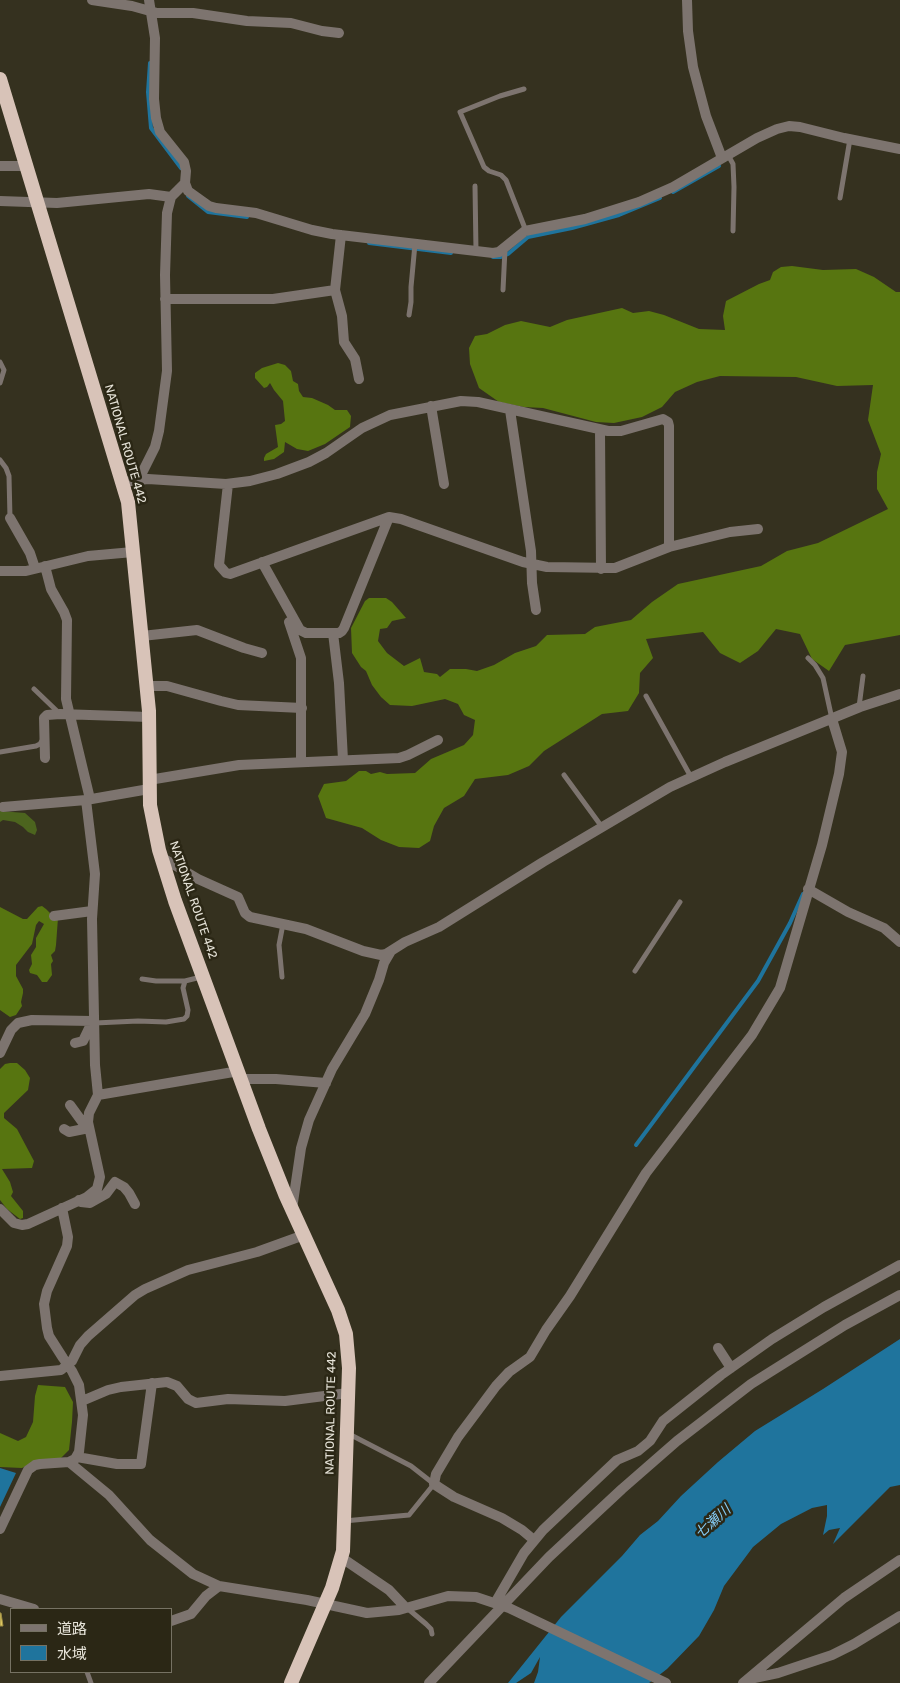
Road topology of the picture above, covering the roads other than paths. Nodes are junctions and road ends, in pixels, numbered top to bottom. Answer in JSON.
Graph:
{"nodes":[{"id":1,"x":92,"y":0,"type":"edge"},
{"id":2,"x":687,"y":0,"type":"edge"},
{"id":3,"x":150,"y":5,"type":"edge"},
{"id":4,"x":339,"y":33,"type":"dead end"},
{"id":5,"x":0,"y":80,"type":"edge"},
{"id":6,"x":524,"y":90,"type":"dead end"},
{"id":7,"x":850,"y":139,"type":"junction"},
{"id":8,"x":900,"y":149,"type":"edge"},
{"id":9,"x":725,"y":157,"type":"junction"},
{"id":10,"x":0,"y":166,"type":"edge"},
{"id":11,"x":26,"y":166,"type":"junction"},
{"id":12,"x":185,"y":183,"type":"junction"},
{"id":13,"x":476,"y":186,"type":"dead end"},
{"id":14,"x":172,"y":197,"type":"junction"},
{"id":15,"x":840,"y":198,"type":"dead end"},
{"id":16,"x":0,"y":201,"type":"edge"},
{"id":17,"x":38,"y":203,"type":"junction"},
{"id":18,"x":526,"y":231,"type":"junction"},
{"id":19,"x":733,"y":232,"type":"dead end"},
{"id":20,"x":341,"y":235,"type":"junction"},
{"id":21,"x":415,"y":244,"type":"junction"},
{"id":22,"x":505,"y":248,"type":"junction"},
{"id":23,"x":476,"y":251,"type":"junction"},
{"id":24,"x":335,"y":290,"type":"junction"},
{"id":25,"x":503,"y":290,"type":"dead end"},
{"id":26,"x":165,"y":299,"type":"junction"},
{"id":27,"x":409,"y":315,"type":"dead end"},
{"id":28,"x":0,"y":362,"type":"edge"},
{"id":29,"x":359,"y":379,"type":"dead end"},
{"id":30,"x":0,"y":384,"type":"edge"},
{"id":31,"x":431,"y":406,"type":"junction"},
{"id":32,"x":510,"y":410,"type":"junction"},
{"id":33,"x":600,"y":430,"type":"junction"},
{"id":34,"x":0,"y":460,"type":"edge"},
{"id":35,"x":139,"y":480,"type":"junction"},
{"id":36,"x":122,"y":482,"type":"junction"},
{"id":37,"x":228,"y":484,"type":"junction"},
{"id":38,"x":444,"y":484,"type":"dead end"},
{"id":39,"x":389,"y":517,"type":"junction"},
{"id":40,"x":10,"y":518,"type":"joint"},
{"id":41,"x":758,"y":529,"type":"dead end"},
{"id":42,"x":669,"y":547,"type":"junction"},
{"id":43,"x":133,"y":552,"type":"junction"},
{"id":44,"x":262,"y":562,"type":"junction"},
{"id":45,"x":531,"y":564,"type":"junction"},
{"id":46,"x":40,"y":567,"type":"junction"},
{"id":47,"x":601,"y":568,"type":"junction"},
{"id":48,"x":0,"y":571,"type":"edge"},
{"id":49,"x":536,"y":610,"type":"dead end"},
{"id":50,"x":289,"y":612,"type":"junction"},
{"id":51,"x":333,"y":633,"type":"junction"},
{"id":52,"x":142,"y":636,"type":"junction"},
{"id":53,"x":262,"y":653,"type":"dead end"},
{"id":54,"x":808,"y":658,"type":"dead end"},
{"id":55,"x":863,"y":676,"type":"dead end"},
{"id":56,"x":147,"y":686,"type":"junction"},
{"id":57,"x":34,"y":689,"type":"dead end"},
{"id":58,"x":900,"y":694,"type":"edge"},
{"id":59,"x":646,"y":696,"type":"dead end"},
{"id":60,"x":859,"y":707,"type":"junction"},
{"id":61,"x":302,"y":708,"type":"junction"},
{"id":62,"x":65,"y":714,"type":"junction"},
{"id":63,"x":149,"y":717,"type":"junction"},
{"id":64,"x":832,"y":719,"type":"junction"},
{"id":65,"x":44,"y":731,"type":"junction"},
{"id":66,"x":438,"y":740,"type":"dead end"},
{"id":67,"x":0,"y":752,"type":"edge"},
{"id":68,"x":45,"y":758,"type":"dead end"},
{"id":69,"x":343,"y":760,"type":"junction"},
{"id":70,"x":301,"y":761,"type":"junction"},
{"id":71,"x":564,"y":775,"type":"dead end"},
{"id":72,"x":691,"y":777,"type":"junction"},
{"id":73,"x":149,"y":785,"type":"junction"},
{"id":74,"x":88,"y":800,"type":"junction"},
{"id":75,"x":3,"y":807,"type":"dead end"},
{"id":76,"x":603,"y":827,"type":"junction"},
{"id":77,"x":161,"y":856,"type":"junction"},
{"id":78,"x":808,"y":889,"type":"junction"},
{"id":79,"x":680,"y":902,"type":"dead end"},
{"id":80,"x":92,"y":911,"type":"junction"},
{"id":81,"x":54,"y":916,"type":"dead end"},
{"id":82,"x":284,"y":923,"type":"junction"},
{"id":83,"x":900,"y":942,"type":"edge"},
{"id":84,"x":391,"y":951,"type":"junction"},
{"id":85,"x":635,"y":971,"type":"dead end"},
{"id":86,"x":203,"y":976,"type":"junction"},
{"id":87,"x":282,"y":977,"type":"dead end"},
{"id":88,"x":142,"y":979,"type":"dead end"},
{"id":89,"x":185,"y":981,"type":"junction"},
{"id":90,"x":94,"y":1020,"type":"junction"},
{"id":91,"x":75,"y":1043,"type":"dead end"},
{"id":92,"x":0,"y":1053,"type":"edge"},
{"id":93,"x":240,"y":1075,"type":"junction"},
{"id":94,"x":326,"y":1083,"type":"junction"},
{"id":95,"x":98,"y":1095,"type":"junction"},
{"id":96,"x":70,"y":1105,"type":"dead end"},
{"id":97,"x":87,"y":1128,"type":"junction"},
{"id":98,"x":64,"y":1129,"type":"dead end"},
{"id":99,"x":79,"y":1200,"type":"junction"},
{"id":100,"x":135,"y":1204,"type":"dead end"},
{"id":101,"x":62,"y":1208,"type":"junction"},
{"id":102,"x":0,"y":1209,"type":"edge"},
{"id":103,"x":292,"y":1210,"type":"junction"},
{"id":104,"x":304,"y":1234,"type":"junction"},
{"id":105,"x":900,"y":1265,"type":"edge"},
{"id":106,"x":900,"y":1295,"type":"edge"},
{"id":107,"x":718,"y":1348,"type":"dead end"},
{"id":108,"x":68,"y":1365,"type":"junction"},
{"id":109,"x":730,"y":1368,"type":"junction"},
{"id":110,"x":0,"y":1376,"type":"edge"},
{"id":111,"x":152,"y":1383,"type":"junction"},
{"id":112,"x":348,"y":1393,"type":"junction"},
{"id":113,"x":82,"y":1401,"type":"junction"},
{"id":114,"x":347,"y":1432,"type":"junction"},
{"id":115,"x":73,"y":1460,"type":"junction"},
{"id":116,"x":434,"y":1484,"type":"junction"},
{"id":117,"x":344,"y":1521,"type":"junction"},
{"id":118,"x":0,"y":1529,"type":"edge"},
{"id":119,"x":534,"y":1540,"type":"junction"},
{"id":120,"x":342,"y":1558,"type":"junction"},
{"id":121,"x":900,"y":1560,"type":"edge"},
{"id":122,"x":219,"y":1586,"type":"junction"},
{"id":123,"x":0,"y":1599,"type":"edge"},
{"id":124,"x":326,"y":1604,"type":"junction"},
{"id":125,"x":502,"y":1606,"type":"junction"},
{"id":126,"x":31,"y":1608,"type":"edge"},
{"id":127,"x":406,"y":1608,"type":"junction"},
{"id":128,"x":900,"y":1616,"type":"edge"},
{"id":129,"x":172,"y":1621,"type":"edge"},
{"id":130,"x":432,"y":1634,"type":"dead end"},
{"id":131,"x":745,"y":1681,"type":"edge"},
{"id":132,"x":291,"y":1683,"type":"edge"},
{"id":133,"x":429,"y":1683,"type":"edge"},
{"id":134,"x":666,"y":1683,"type":"edge"}],
"edges":[{"from":1,"to":3,"type":"street"},
{"from":2,"to":9,"type":"street"},
{"from":3,"to":4,"type":"street"},
{"from":3,"to":12,"type":"street"},
{"from":5,"to":11,"type":"highway","name":"NATIONAL ROUTE 442"},
{"from":6,"to":18,"type":"lane"},
{"from":7,"to":8,"type":"street"},
{"from":7,"to":9,"type":"street"},
{"from":7,"to":15,"type":"lane"},
{"from":9,"to":18,"type":"street"},
{"from":9,"to":19,"type":"lane"},
{"from":10,"to":11,"type":"street"},
{"from":11,"to":17,"type":"highway","name":"NATIONAL ROUTE 442"},
{"from":12,"to":14,"type":"street"},
{"from":12,"to":20,"type":"street"},
{"from":13,"to":23,"type":"lane"},
{"from":14,"to":17,"type":"street"},
{"from":14,"to":26,"type":"street"},
{"from":16,"to":17,"type":"street"},
{"from":17,"to":36,"type":"highway","name":"NATIONAL ROUTE 442"},
{"from":18,"to":22,"type":"street"},
{"from":20,"to":21,"type":"street"},
{"from":20,"to":24,"type":"street"},
{"from":21,"to":23,"type":"street"},
{"from":21,"to":27,"type":"lane"},
{"from":22,"to":23,"type":"street"},
{"from":22,"to":25,"type":"lane"},
{"from":24,"to":26,"type":"street"},
{"from":24,"to":29,"type":"street"},
{"from":26,"to":35,"type":"street"},
{"from":28,"to":30,"type":"lane"},
{"from":31,"to":32,"type":"street"},
{"from":31,"to":37,"type":"street"},
{"from":31,"to":38,"type":"street"},
{"from":32,"to":33,"type":"street"},
{"from":32,"to":45,"type":"street"},
{"from":33,"to":42,"type":"street"},
{"from":33,"to":47,"type":"street"},
{"from":34,"to":40,"type":"lane"},
{"from":35,"to":36,"type":"street"},
{"from":35,"to":37,"type":"street"},
{"from":36,"to":43,"type":"highway","name":"NATIONAL ROUTE 442"},
{"from":37,"to":44,"type":"street"},
{"from":39,"to":44,"type":"street"},
{"from":39,"to":45,"type":"street"},
{"from":39,"to":51,"type":"street"},
{"from":40,"to":46,"type":"street"},
{"from":41,"to":42,"type":"street"},
{"from":42,"to":47,"type":"street"},
{"from":43,"to":46,"type":"street"},
{"from":43,"to":52,"type":"highway","name":"NATIONAL ROUTE 442"},
{"from":44,"to":50,"type":"street"},
{"from":45,"to":47,"type":"street"},
{"from":45,"to":49,"type":"street"},
{"from":46,"to":48,"type":"street"},
{"from":46,"to":62,"type":"street"},
{"from":50,"to":51,"type":"street"},
{"from":50,"to":61,"type":"street"},
{"from":51,"to":69,"type":"street"},
{"from":52,"to":53,"type":"street"},
{"from":52,"to":56,"type":"highway","name":"NATIONAL ROUTE 442"},
{"from":54,"to":64,"type":"lane"},
{"from":55,"to":60,"type":"lane"},
{"from":56,"to":61,"type":"street"},
{"from":56,"to":63,"type":"highway","name":"NATIONAL ROUTE 442"},
{"from":57,"to":62,"type":"lane"},
{"from":58,"to":60,"type":"street"},
{"from":59,"to":72,"type":"lane"},
{"from":60,"to":64,"type":"street"},
{"from":61,"to":70,"type":"street"},
{"from":62,"to":63,"type":"street"},
{"from":62,"to":65,"type":"street"},
{"from":62,"to":74,"type":"street"},
{"from":63,"to":73,"type":"highway","name":"NATIONAL ROUTE 442"},
{"from":64,"to":72,"type":"street"},
{"from":64,"to":78,"type":"street"},
{"from":65,"to":67,"type":"lane"},
{"from":65,"to":68,"type":"street"},
{"from":66,"to":69,"type":"street"},
{"from":69,"to":70,"type":"street"},
{"from":70,"to":73,"type":"street"},
{"from":71,"to":76,"type":"lane"},
{"from":72,"to":76,"type":"street"},
{"from":73,"to":74,"type":"street"},
{"from":73,"to":77,"type":"highway","name":"NATIONAL ROUTE 442"},
{"from":74,"to":75,"type":"street"},
{"from":74,"to":80,"type":"street"},
{"from":76,"to":84,"type":"street"},
{"from":77,"to":82,"type":"street"},
{"from":77,"to":86,"type":"highway","name":"NATIONAL ROUTE 442"},
{"from":78,"to":83,"type":"street"},
{"from":78,"to":116,"type":"street"},
{"from":79,"to":85,"type":"lane"},
{"from":80,"to":81,"type":"street"},
{"from":80,"to":90,"type":"street"},
{"from":82,"to":84,"type":"street"},
{"from":82,"to":87,"type":"lane"},
{"from":84,"to":94,"type":"street"},
{"from":86,"to":89,"type":"lane"},
{"from":86,"to":93,"type":"highway","name":"NATIONAL ROUTE 442"},
{"from":88,"to":89,"type":"lane"},
{"from":89,"to":90,"type":"lane"},
{"from":90,"to":91,"type":"street"},
{"from":90,"to":92,"type":"street"},
{"from":90,"to":95,"type":"street"},
{"from":93,"to":94,"type":"street"},
{"from":93,"to":95,"type":"street"},
{"from":93,"to":103,"type":"highway","name":"NATIONAL ROUTE 442"},
{"from":94,"to":103,"type":"street"},
{"from":95,"to":97,"type":"street"},
{"from":96,"to":97,"type":"street"},
{"from":97,"to":98,"type":"street"},
{"from":97,"to":99,"type":"street"},
{"from":99,"to":100,"type":"street"},
{"from":99,"to":101,"type":"street"},
{"from":101,"to":102,"type":"street"},
{"from":101,"to":108,"type":"street"},
{"from":103,"to":104,"type":"highway","name":"NATIONAL ROUTE 442"},
{"from":104,"to":108,"type":"street"},
{"from":104,"to":112,"type":"highway","name":"NATIONAL ROUTE 442"},
{"from":105,"to":109,"type":"street"},
{"from":106,"to":125,"type":"street"},
{"from":107,"to":109,"type":"street"},
{"from":108,"to":110,"type":"street"},
{"from":108,"to":113,"type":"street"},
{"from":109,"to":119,"type":"street"},
{"from":111,"to":112,"type":"street"},
{"from":111,"to":113,"type":"street"},
{"from":111,"to":115,"type":"street"},
{"from":112,"to":114,"type":"highway","name":"NATIONAL ROUTE 442"},
{"from":113,"to":115,"type":"street"},
{"from":114,"to":116,"type":"lane"},
{"from":114,"to":117,"type":"highway","name":"NATIONAL ROUTE 442"},
{"from":115,"to":118,"type":"street"},
{"from":115,"to":122,"type":"street"},
{"from":116,"to":117,"type":"lane"},
{"from":116,"to":119,"type":"street"},
{"from":117,"to":120,"type":"highway","name":"NATIONAL ROUTE 442"},
{"from":119,"to":125,"type":"street"},
{"from":120,"to":124,"type":"highway","name":"NATIONAL ROUTE 442"},
{"from":120,"to":127,"type":"street"},
{"from":121,"to":131,"type":"street"},
{"from":122,"to":124,"type":"street"},
{"from":122,"to":129,"type":"street"},
{"from":123,"to":126,"type":"street"},
{"from":124,"to":127,"type":"street"},
{"from":124,"to":132,"type":"highway","name":"NATIONAL ROUTE 442"},
{"from":125,"to":127,"type":"street"},
{"from":125,"to":133,"type":"street"},
{"from":125,"to":134,"type":"street"},
{"from":127,"to":130,"type":"lane"},
{"from":128,"to":131,"type":"street"}]}
